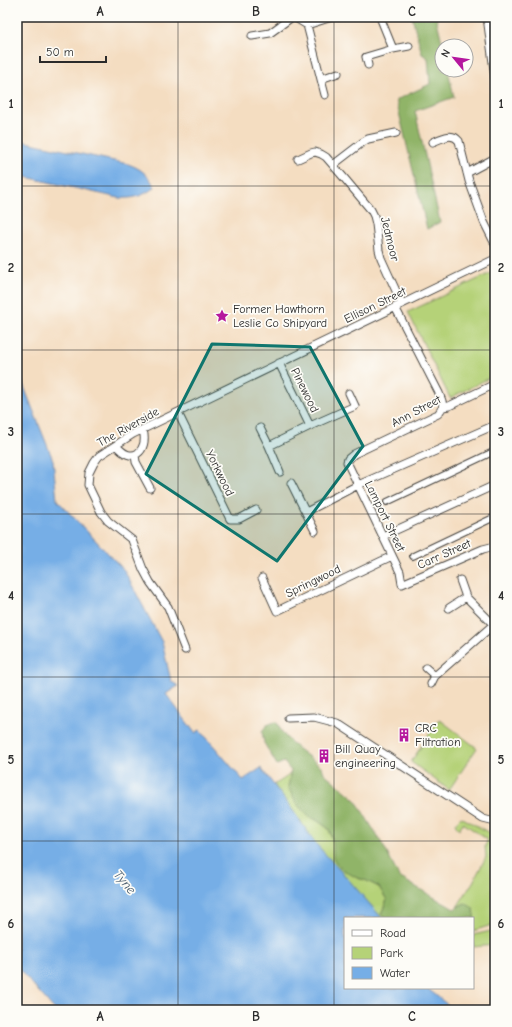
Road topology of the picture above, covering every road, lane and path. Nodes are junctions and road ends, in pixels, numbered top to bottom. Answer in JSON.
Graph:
{"nodes":[{"id":1,"x":293,"y":17,"type":"edge"},
{"id":2,"x":332,"y":17,"type":"edge"},
{"id":3,"x":380,"y":17,"type":"edge"},
{"id":4,"x":487,"y":17,"type":"edge"},
{"id":5,"x":307,"y":25,"type":"junction"},
{"id":6,"x":252,"y":36,"type":"dead end"},
{"id":7,"x":409,"y":46,"type":"dead end"},
{"id":8,"x":393,"y":49,"type":"junction"},
{"id":9,"x":494,"y":61,"type":"edge"},
{"id":10,"x":368,"y":65,"type":"dead end"},
{"id":11,"x":338,"y":73,"type":"dead end"},
{"id":12,"x":495,"y":78,"type":"edge"},
{"id":13,"x":321,"y":79,"type":"junction"},
{"id":14,"x":325,"y":95,"type":"dead end"},
{"id":15,"x":396,"y":133,"type":"dead end"},
{"id":16,"x":434,"y":142,"type":"dead end"},
{"id":17,"x":495,"y":158,"type":"edge"},
{"id":18,"x":298,"y":159,"type":"dead end"},
{"id":19,"x":333,"y":165,"type":"junction"},
{"id":20,"x":467,"y":173,"type":"junction"},
{"id":21,"x":495,"y":244,"type":"edge"},
{"id":22,"x":495,"y":260,"type":"edge"},
{"id":23,"x":402,"y":304,"type":"junction"},
{"id":24,"x":395,"y":307,"type":"junction"},
{"id":25,"x":279,"y":364,"type":"junction"},
{"id":26,"x":495,"y":384,"type":"edge"},
{"id":27,"x":349,"y":392,"type":"dead end"},
{"id":28,"x":443,"y":407,"type":"junction"},
{"id":29,"x":178,"y":413,"type":"junction"},
{"id":30,"x":495,"y":425,"type":"edge"},
{"id":31,"x":310,"y":426,"type":"junction"},
{"id":32,"x":260,"y":428,"type":"dead end"},
{"id":33,"x":143,"y":430,"type":"junction"},
{"id":34,"x":116,"y":445,"type":"junction"},
{"id":35,"x":269,"y":446,"type":"junction"},
{"id":36,"x":495,"y":451,"type":"edge"},
{"id":37,"x":135,"y":455,"type":"junction"},
{"id":38,"x":348,"y":458,"type":"joint"},
{"id":39,"x":280,"y":472,"type":"dead end"},
{"id":40,"x":291,"y":483,"type":"dead end"},
{"id":41,"x":358,"y":485,"type":"junction"},
{"id":42,"x":495,"y":485,"type":"edge"},
{"id":43,"x":150,"y":488,"type":"dead end"},
{"id":44,"x":388,"y":502,"type":"dead end"},
{"id":45,"x":256,"y":510,"type":"dead end"},
{"id":46,"x":306,"y":512,"type":"junction"},
{"id":47,"x":495,"y":516,"type":"edge"},
{"id":48,"x":315,"y":531,"type":"dead end"},
{"id":49,"x":383,"y":536,"type":"junction"},
{"id":50,"x":495,"y":546,"type":"edge"},
{"id":51,"x":392,"y":556,"type":"junction"},
{"id":52,"x":413,"y":556,"type":"dead end"},
{"id":53,"x":262,"y":578,"type":"dead end"},
{"id":54,"x":460,"y":580,"type":"dead end"},
{"id":55,"x":402,"y":584,"type":"joint"},
{"id":56,"x":466,"y":598,"type":"junction"},
{"id":57,"x":450,"y":608,"type":"dead end"},
{"id":58,"x":494,"y":625,"type":"edge"},
{"id":59,"x":185,"y":650,"type":"dead end"},
{"id":60,"x":426,"y":668,"type":"dead end"},
{"id":61,"x":435,"y":676,"type":"junction"},
{"id":62,"x":431,"y":684,"type":"dead end"},
{"id":63,"x":288,"y":718,"type":"dead end"},
{"id":64,"x":495,"y":822,"type":"edge"}],
"edges":[{"from":1,"to":5,"type":"street"},
{"from":1,"to":6,"type":"street"},
{"from":2,"to":5,"type":"street"},
{"from":3,"to":8,"type":"street"},
{"from":4,"to":9,"type":"street"},
{"from":5,"to":13,"type":"street"},
{"from":7,"to":8,"type":"street"},
{"from":8,"to":10,"type":"street"},
{"from":9,"to":12,"type":"street"},
{"from":11,"to":13,"type":"street"},
{"from":13,"to":14,"type":"street"},
{"from":15,"to":19,"type":"street"},
{"from":16,"to":20,"type":"street"},
{"from":17,"to":20,"type":"street"},
{"from":18,"to":19,"type":"street","name":"Jedmoor"},
{"from":19,"to":23,"type":"street","name":"Jedmoor"},
{"from":20,"to":21,"type":"street"},
{"from":22,"to":23,"type":"street","name":"Ellison Street"},
{"from":23,"to":24,"type":"street","name":"Ellison Street"},
{"from":24,"to":25,"type":"street","name":"Ellison Street"},
{"from":24,"to":28,"type":"street"},
{"from":25,"to":29,"type":"street","name":"Ellison Street"},
{"from":25,"to":31,"type":"street","name":"Pinewood"},
{"from":26,"to":28,"type":"street","name":"Ann Street"},
{"from":27,"to":31,"type":"street","name":"Pinewood"},
{"from":28,"to":38,"type":"street","name":"Ann Street"},
{"from":29,"to":33,"type":"street","name":"The Riverside"},
{"from":29,"to":45,"type":"street","name":"Yorkwood"},
{"from":30,"to":41,"type":"street"},
{"from":31,"to":35,"type":"street","name":"Pinewood"},
{"from":32,"to":35,"type":"street"},
{"from":33,"to":34,"type":"street","name":"The Riverside"},
{"from":33,"to":37,"type":"street"},
{"from":34,"to":37,"type":"street"},
{"from":34,"to":59,"type":"street","name":"The Riverside"},
{"from":35,"to":39,"type":"street"},
{"from":36,"to":44,"type":"street"},
{"from":37,"to":43,"type":"street"},
{"from":38,"to":41,"type":"street","name":"Lamport Street"},
{"from":40,"to":46,"type":"street"},
{"from":41,"to":46,"type":"street"},
{"from":41,"to":49,"type":"street","name":"Lamport Street"},
{"from":42,"to":49,"type":"street"},
{"from":46,"to":48,"type":"street"},
{"from":47,"to":52,"type":"street"},
{"from":49,"to":51,"type":"street","name":"Lamport Street"},
{"from":50,"to":55,"type":"street","name":"Carr Street"},
{"from":51,"to":53,"type":"street","name":"Springwood"},
{"from":51,"to":55,"type":"street","name":"Lamport Street"},
{"from":54,"to":56,"type":"street"},
{"from":56,"to":57,"type":"street"},
{"from":56,"to":58,"type":"street"},
{"from":58,"to":61,"type":"street"},
{"from":60,"to":61,"type":"street"},
{"from":61,"to":62,"type":"street"},
{"from":63,"to":64,"type":"street"}]}
